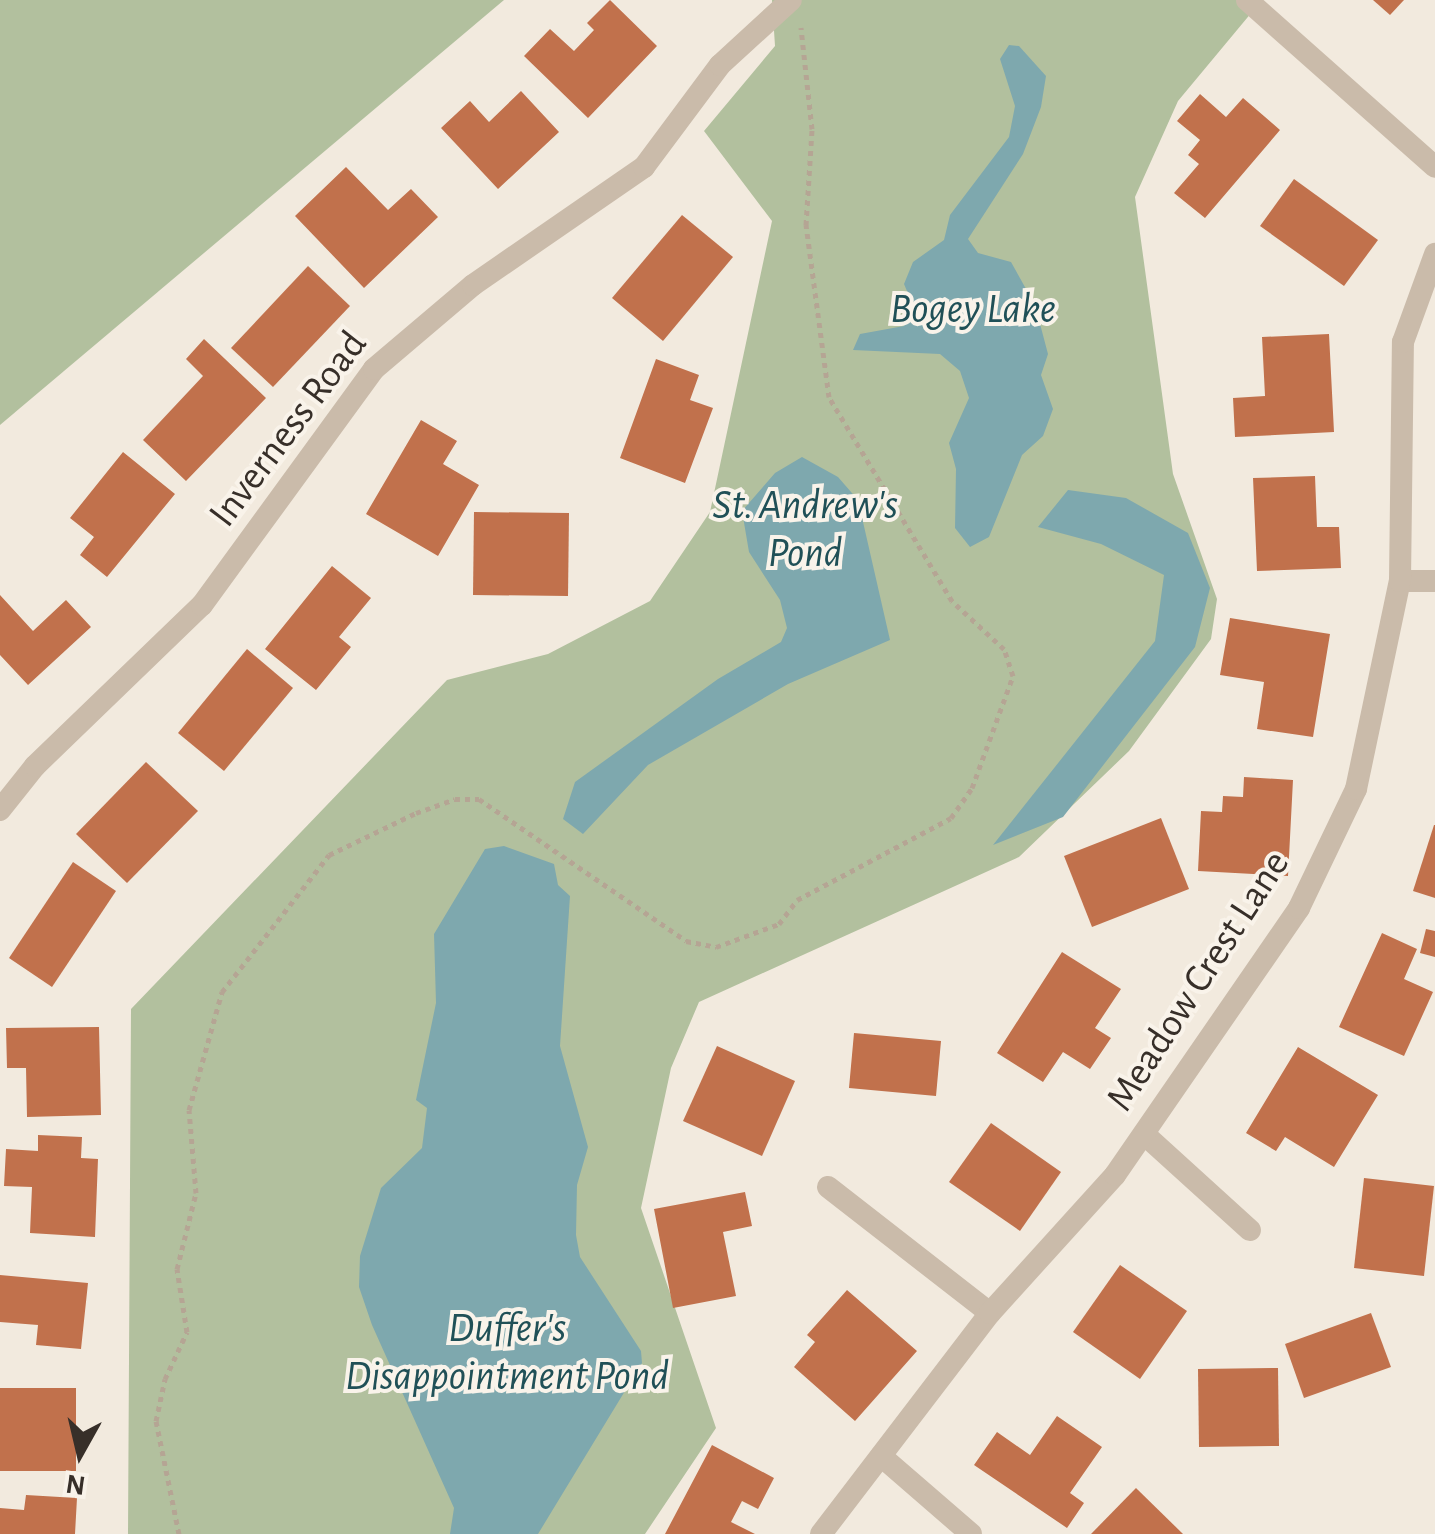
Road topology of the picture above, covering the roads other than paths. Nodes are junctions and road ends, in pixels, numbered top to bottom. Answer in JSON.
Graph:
{"nodes":[{"id":1,"x":1247,"y":0,"type":"edge"},
{"id":2,"x":796,"y":8,"type":"edge"},
{"id":3,"x":1435,"y":167,"type":"edge"},
{"id":4,"x":1435,"y":254,"type":"edge"},
{"id":5,"x":1400,"y":580,"type":"junction"},
{"id":6,"x":1435,"y":581,"type":"edge"},
{"id":7,"x":0,"y":810,"type":"edge"},
{"id":8,"x":1144,"y":1134,"type":"junction"},
{"id":9,"x":828,"y":1187,"type":"dead end"},
{"id":10,"x":1250,"y":1230,"type":"dead end"},
{"id":11,"x":990,"y":1313,"type":"junction"},
{"id":12,"x":882,"y":1456,"type":"junction"},
{"id":13,"x":820,"y":1534,"type":"edge"},
{"id":14,"x":971,"y":1534,"type":"edge"}],
"edges":[{"from":1,"to":3,"type":"street"},
{"from":2,"to":7,"type":"street","name":"Inverness Road"},
{"from":4,"to":5,"type":"street","name":"Meadow Crest Lane"},
{"from":5,"to":6,"type":"street"},
{"from":5,"to":8,"type":"street","name":"Meadow Crest Lane"},
{"from":8,"to":10,"type":"street"},
{"from":8,"to":11,"type":"street","name":"Meadow Crest Lane"},
{"from":9,"to":11,"type":"street"},
{"from":11,"to":12,"type":"street","name":"Meadow Crest Lane"},
{"from":12,"to":13,"type":"street","name":"Meadow Crest Lane"},
{"from":12,"to":14,"type":"street"}]}
